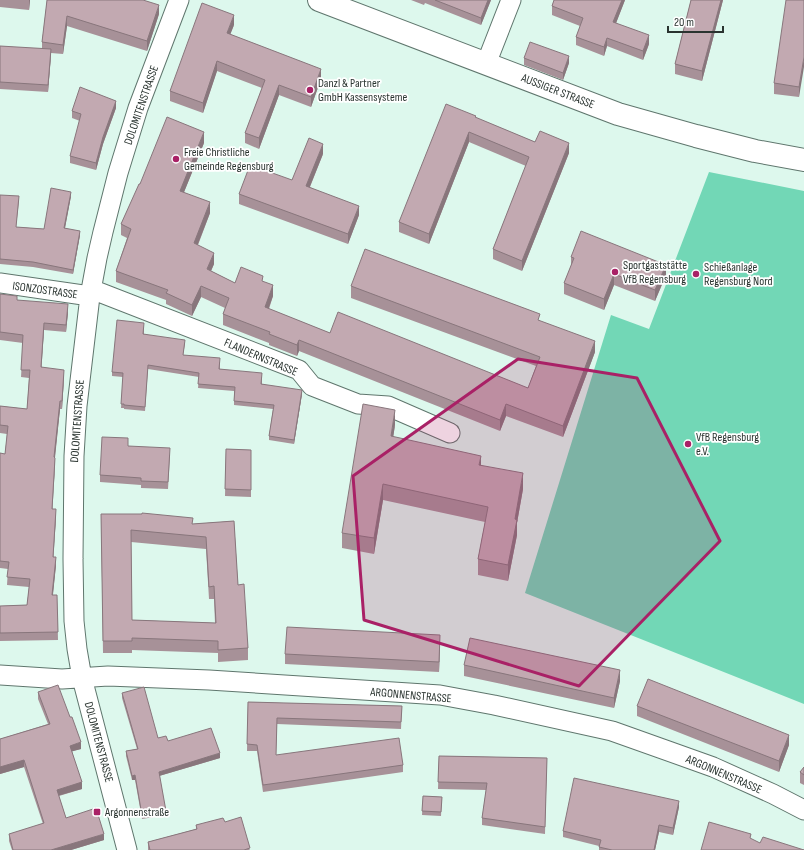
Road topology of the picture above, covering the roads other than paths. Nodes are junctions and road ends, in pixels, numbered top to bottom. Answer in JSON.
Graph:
{"nodes":[{"id":1,"x":180,"y":0,"type":"edge"},
{"id":2,"x":319,"y":0,"type":"edge"},
{"id":3,"x":511,"y":0,"type":"edge"},
{"id":4,"x":486,"y":64,"type":"junction"},
{"id":5,"x":804,"y":160,"type":"edge"},
{"id":6,"x":0,"y":283,"type":"edge"},
{"id":7,"x":91,"y":292,"type":"junction"},
{"id":8,"x":450,"y":433,"type":"dead end"},
{"id":9,"x":0,"y":675,"type":"edge"},
{"id":10,"x":82,"y":678,"type":"junction"},
{"id":11,"x":804,"y":810,"type":"edge"},
{"id":12,"x":127,"y":850,"type":"edge"}],
"edges":[{"from":1,"to":7,"type":"street","name":"DOLOMITENSTRASSE"},
{"from":2,"to":4,"type":"street","name":"AUSSIGER STRASSE"},
{"from":3,"to":4,"type":"street"},
{"from":4,"to":5,"type":"street","name":"AUSSIGER STRASSE"},
{"from":6,"to":7,"type":"street","name":"ISONZOSTRASSE"},
{"from":7,"to":8,"type":"street","name":"FLANDERNSTRASSE"},
{"from":7,"to":10,"type":"street","name":"DOLOMITENSTRASSE"},
{"from":9,"to":10,"type":"street","name":"ARGONNENSTRASSE"},
{"from":10,"to":11,"type":"street","name":"ARGONNENSTRASSE"},
{"from":10,"to":12,"type":"street","name":"DOLOMITENSTRASSE"}]}
